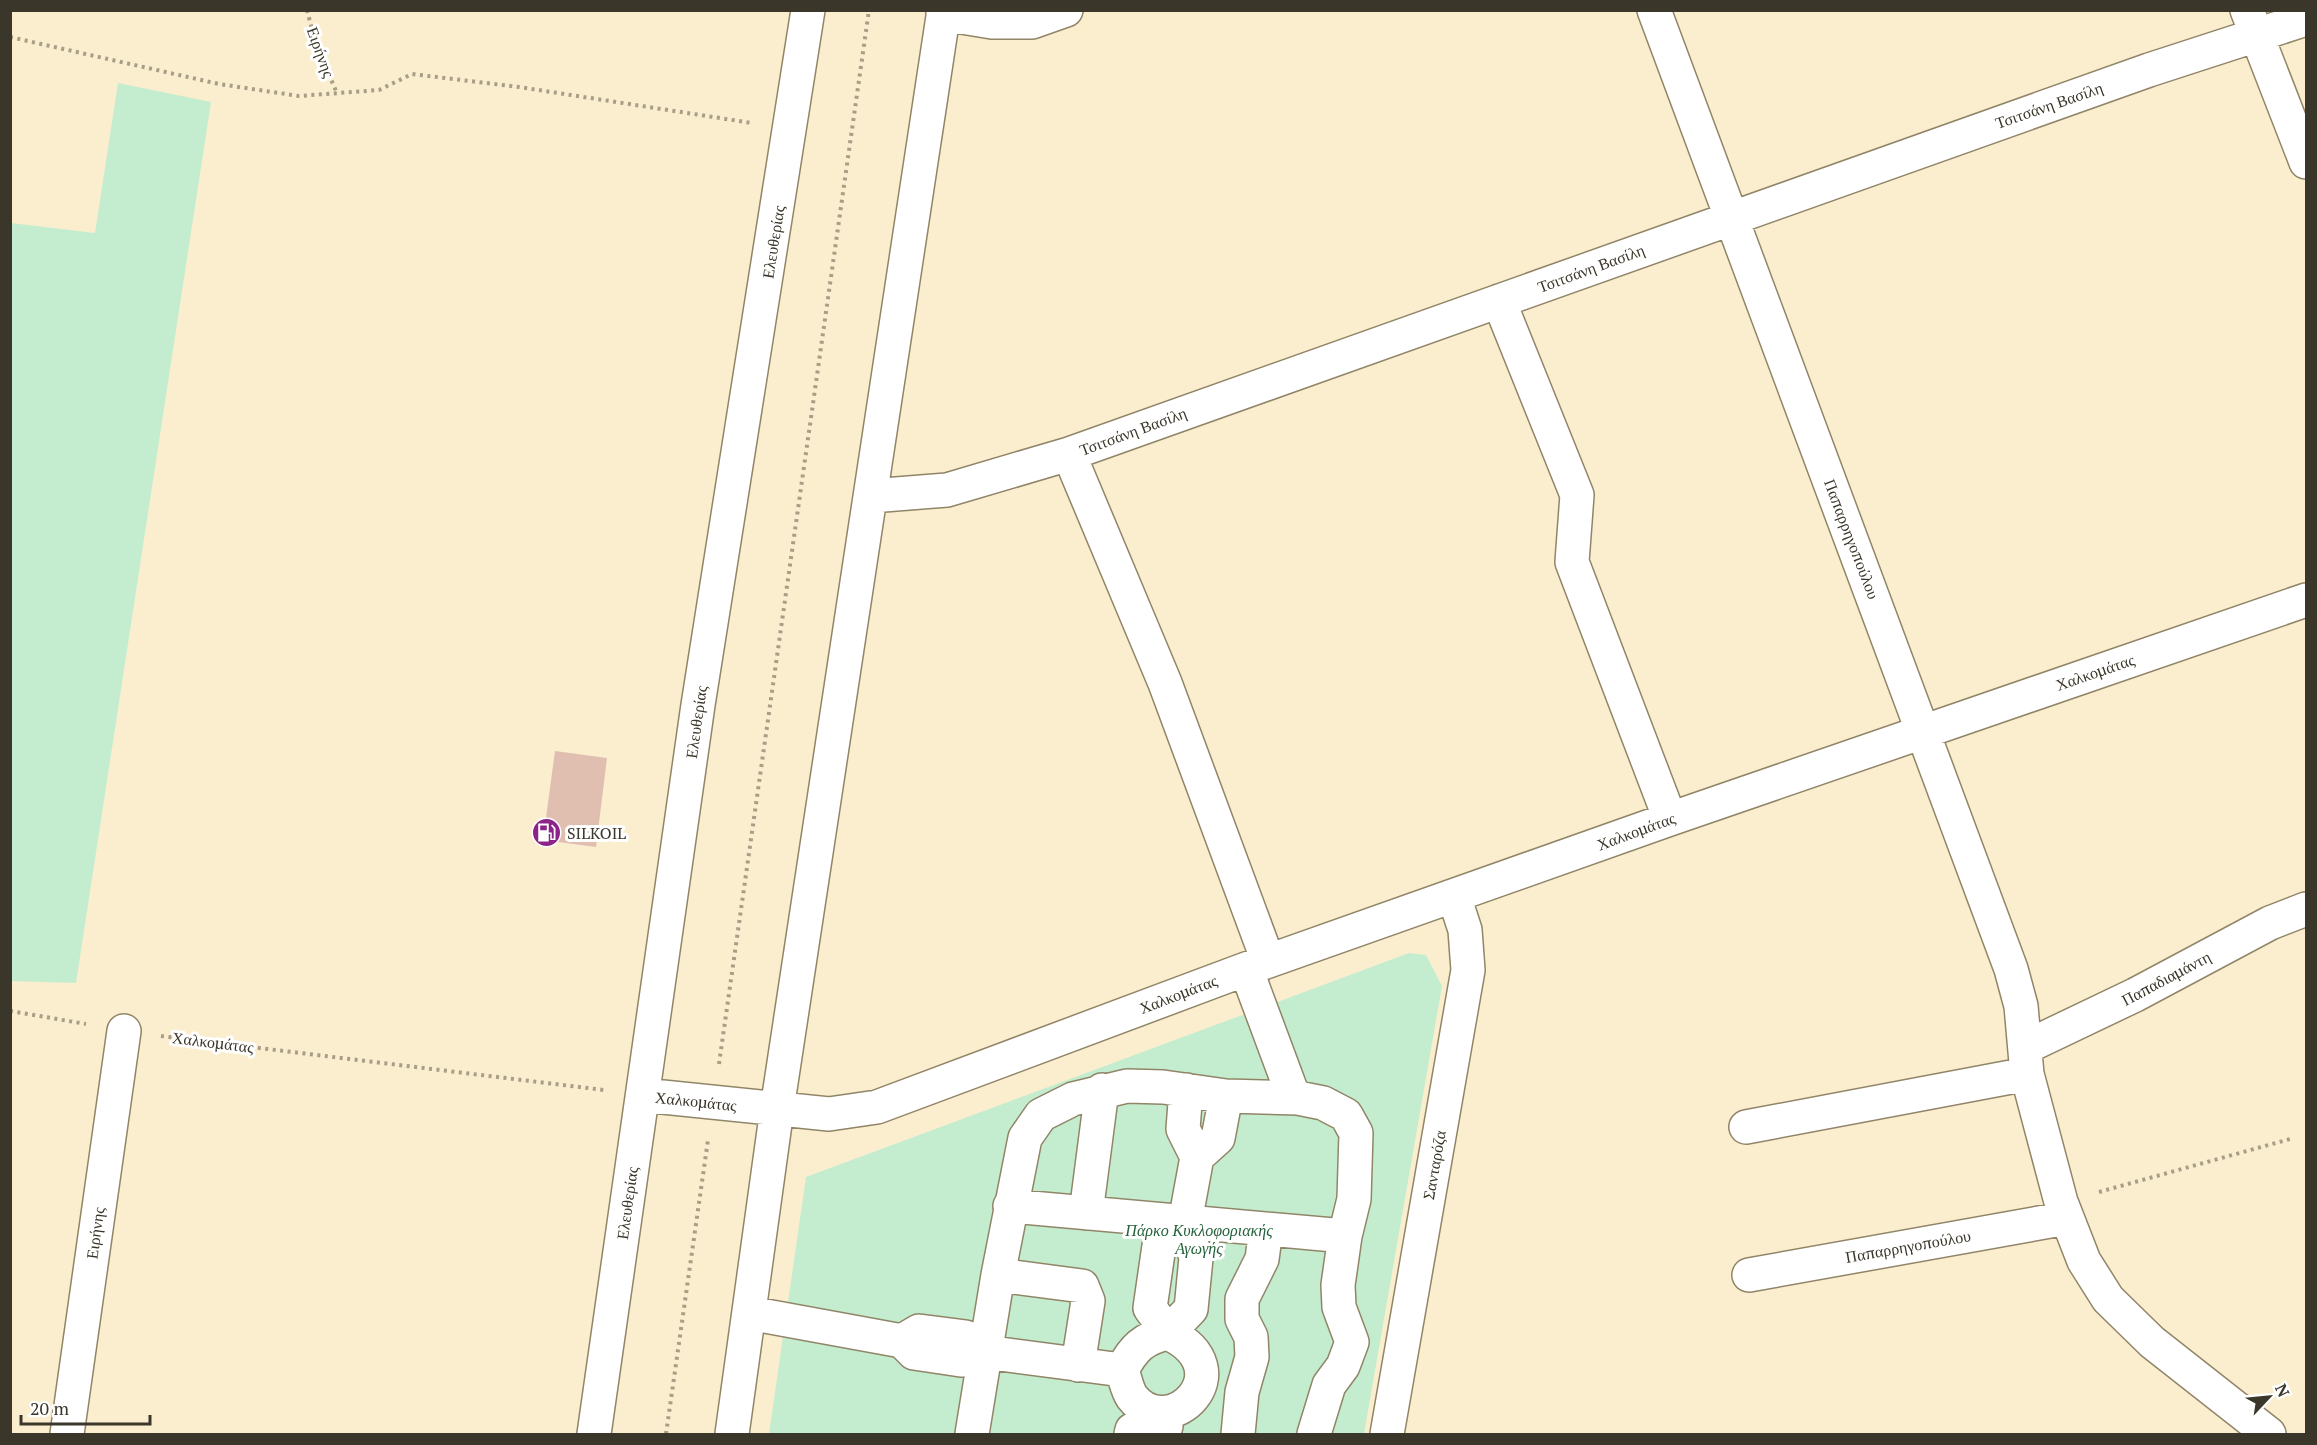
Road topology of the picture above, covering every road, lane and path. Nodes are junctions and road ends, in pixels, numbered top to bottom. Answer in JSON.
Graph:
{"nodes":[{"id":1,"x":308,"y":10,"type":"edge"},
{"id":2,"x":808,"y":10,"type":"edge"},
{"id":3,"x":869,"y":10,"type":"edge"},
{"id":4,"x":1066,"y":10,"type":"edge"},
{"id":5,"x":1654,"y":10,"type":"edge"},
{"id":6,"x":944,"y":12,"type":"edge"},
{"id":7,"x":2307,"y":18,"type":"edge"},
{"id":8,"x":2252,"y":22,"type":"edge"},
{"id":9,"x":10,"y":37,"type":"edge"},
{"id":10,"x":337,"y":93,"type":"junction"},
{"id":11,"x":791,"y":129,"type":"junction"},
{"id":12,"x":2307,"y":162,"type":"edge"},
{"id":13,"x":1731,"y":217,"type":"junction"},
{"id":14,"x":1499,"y":301,"type":"junction"},
{"id":15,"x":1069,"y":454,"type":"junction"},
{"id":16,"x":871,"y":496,"type":"junction"},
{"id":17,"x":2307,"y":600,"type":"edge"},
{"id":18,"x":1924,"y":731,"type":"junction"},
{"id":19,"x":1670,"y":819,"type":"junction"},
{"id":20,"x":1454,"y":896,"type":"junction"},
{"id":21,"x":2307,"y":909,"type":"edge"},
{"id":22,"x":1257,"y":965,"type":"junction"},
{"id":23,"x":10,"y":1011,"type":"edge"},
{"id":24,"x":124,"y":1031,"type":"junction"},
{"id":25,"x":2027,"y":1060,"type":"junction"},
{"id":26,"x":1102,"y":1090,"type":"junction"},
{"id":27,"x":1186,"y":1090,"type":"junction"},
{"id":28,"x":643,"y":1095,"type":"junction"},
{"id":29,"x":1226,"y":1096,"type":"junction"},
{"id":30,"x":1298,"y":1098,"type":"junction"},
{"id":31,"x":714,"y":1103,"type":"junction"},
{"id":32,"x":777,"y":1109,"type":"junction"},
{"id":33,"x":1746,"y":1127,"type":"dead end"},
{"id":34,"x":2290,"y":1139,"type":"dead end"},
{"id":35,"x":1197,"y":1157,"type":"junction"},
{"id":36,"x":1011,"y":1206,"type":"junction"},
{"id":37,"x":2064,"y":1210,"type":"junction"},
{"id":38,"x":1086,"y":1213,"type":"junction"},
{"id":39,"x":1185,"y":1222,"type":"junction"},
{"id":40,"x":1266,"y":1229,"type":"junction"},
{"id":41,"x":1345,"y":1236,"type":"junction"},
{"id":42,"x":998,"y":1275,"type":"junction"},
{"id":43,"x":1749,"y":1275,"type":"dead end"},
{"id":44,"x":749,"y":1313,"type":"junction"},
{"id":45,"x":1168,"y":1333,"type":"junction"},
{"id":46,"x":985,"y":1352,"type":"junction"},
{"id":47,"x":1078,"y":1365,"type":"junction"},
{"id":48,"x":1122,"y":1370,"type":"junction"},
{"id":49,"x":1200,"y":1388,"type":"junction"},
{"id":50,"x":1242,"y":1392,"type":"junction"},
{"id":51,"x":1165,"y":1424,"type":"edge"},
{"id":52,"x":67,"y":1434,"type":"edge"},
{"id":53,"x":594,"y":1434,"type":"edge"},
{"id":54,"x":666,"y":1434,"type":"edge"},
{"id":55,"x":732,"y":1434,"type":"edge"},
{"id":56,"x":972,"y":1434,"type":"edge"},
{"id":57,"x":1131,"y":1434,"type":"edge"},
{"id":58,"x":1238,"y":1434,"type":"edge"},
{"id":59,"x":1314,"y":1434,"type":"edge"},
{"id":60,"x":1387,"y":1434,"type":"edge"},
{"id":61,"x":2269,"y":1434,"type":"edge"}],
"edges":[{"from":1,"to":10,"type":"path","name":"Ειρήνης"},
{"from":2,"to":11,"type":"street","name":"Ελευθερίας"},
{"from":3,"to":31,"type":"path"},
{"from":4,"to":6,"type":"street"},
{"from":5,"to":13,"type":"street","name":"Παπαρρηγοπούλου"},
{"from":6,"to":16,"type":"street"},
{"from":7,"to":8,"type":"street","name":"Τσιτσάνη Βασίλη"},
{"from":8,"to":12,"type":"street"},
{"from":8,"to":13,"type":"street","name":"Τσιτσάνη Βασίλη"},
{"from":9,"to":10,"type":"path"},
{"from":10,"to":11,"type":"path"},
{"from":11,"to":28,"type":"street","name":"Ελευθερίας"},
{"from":13,"to":14,"type":"street","name":"Τσιτσάνη Βασίλη"},
{"from":13,"to":18,"type":"street","name":"Παπαρρηγοπούλου"},
{"from":14,"to":15,"type":"street","name":"Τσιτσάνη Βασίλη"},
{"from":14,"to":19,"type":"street"},
{"from":15,"to":16,"type":"street","name":"Τσιτσάνη Βασίλη"},
{"from":15,"to":22,"type":"street"},
{"from":16,"to":32,"type":"street"},
{"from":17,"to":18,"type":"street","name":"Χαλκομάτας"},
{"from":18,"to":19,"type":"street","name":"Χαλκομάτας"},
{"from":18,"to":25,"type":"street","name":"Παπαρρηγοπούλου"},
{"from":19,"to":20,"type":"street","name":"Χαλκομάτας"},
{"from":20,"to":22,"type":"street","name":"Χαλκομάτας"},
{"from":20,"to":60,"type":"street","name":"Σανταρόζα"},
{"from":21,"to":25,"type":"street","name":"Παπαδιαμάντη"},
{"from":22,"to":30,"type":"street"},
{"from":22,"to":32,"type":"street","name":"Χαλκομάτας"},
{"from":23,"to":24,"type":"path","name":"Χαλκομάτας"},
{"from":24,"to":28,"type":"path","name":"Χαλκομάτας"},
{"from":24,"to":52,"type":"street","name":"Ειρήνης"},
{"from":25,"to":33,"type":"street"},
{"from":25,"to":37,"type":"street","name":"Παπαρρηγοπούλου"},
{"from":26,"to":27,"type":"street"},
{"from":26,"to":36,"type":"street"},
{"from":26,"to":38,"type":"street"},
{"from":27,"to":29,"type":"street"},
{"from":27,"to":35,"type":"street"},
{"from":28,"to":31,"type":"street","name":"Χαλκομάτας"},
{"from":28,"to":53,"type":"street","name":"Ελευθερίας"},
{"from":29,"to":30,"type":"street"},
{"from":29,"to":35,"type":"street"},
{"from":30,"to":41,"type":"street"},
{"from":31,"to":32,"type":"street","name":"Χαλκομάτας"},
{"from":31,"to":54,"type":"path"},
{"from":32,"to":44,"type":"street"},
{"from":34,"to":37,"type":"path"},
{"from":35,"to":39,"type":"street"},
{"from":36,"to":38,"type":"street"},
{"from":36,"to":42,"type":"street"},
{"from":37,"to":43,"type":"street","name":"Παπαρρηγοπούλου"},
{"from":37,"to":61,"type":"street","name":"Παπαρρηγοπούλου"},
{"from":38,"to":39,"type":"street"},
{"from":39,"to":40,"type":"street"},
{"from":39,"to":45,"type":"street"},
{"from":40,"to":41,"type":"street"},
{"from":40,"to":50,"type":"street"},
{"from":41,"to":59,"type":"street"},
{"from":42,"to":46,"type":"street"},
{"from":42,"to":47,"type":"street"},
{"from":44,"to":46,"type":"street"},
{"from":44,"to":55,"type":"street"},
{"from":45,"to":48,"type":"street"},
{"from":45,"to":49,"type":"street"},
{"from":46,"to":47,"type":"street"},
{"from":46,"to":56,"type":"street"},
{"from":47,"to":48,"type":"street"},
{"from":48,"to":51,"type":"street"},
{"from":49,"to":50,"type":"street"},
{"from":49,"to":51,"type":"street"},
{"from":50,"to":58,"type":"street"},
{"from":51,"to":57,"type":"street"}]}
